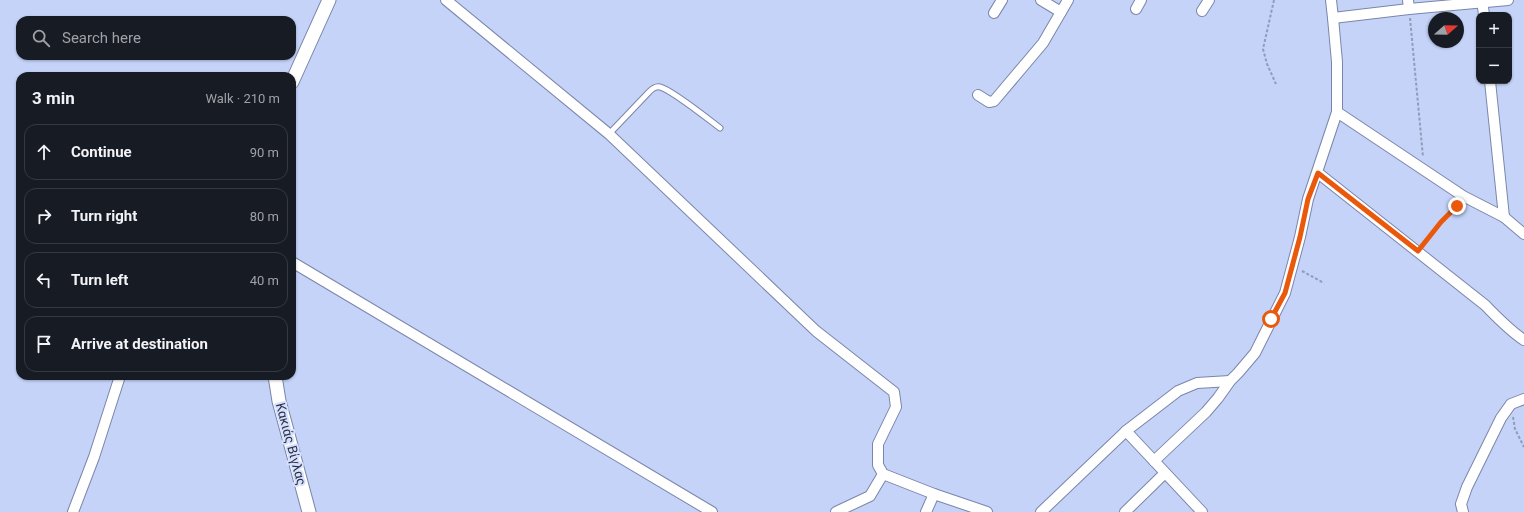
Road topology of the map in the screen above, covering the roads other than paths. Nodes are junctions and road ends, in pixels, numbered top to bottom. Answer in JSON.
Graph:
{"nodes":[{"id":1,"x":329,"y":0,"type":"edge"},
{"id":2,"x":446,"y":0,"type":"edge"},
{"id":3,"x":1002,"y":0,"type":"edge"},
{"id":4,"x":1041,"y":0,"type":"edge"},
{"id":5,"x":1068,"y":0,"type":"edge"},
{"id":6,"x":1209,"y":0,"type":"edge"},
{"id":7,"x":1331,"y":0,"type":"edge"},
{"id":8,"x":1508,"y":0,"type":"edge"},
{"id":9,"x":1482,"y":2,"type":"edge"},
{"id":10,"x":1408,"y":4,"type":"edge"},
{"id":11,"x":1202,"y":11,"type":"dead end"},
{"id":12,"x":1061,"y":12,"type":"junction"},
{"id":13,"x":1484,"y":12,"type":"edge"},
{"id":14,"x":994,"y":13,"type":"dead end"},
{"id":15,"x":1333,"y":18,"type":"junction"},
{"id":16,"x":296,"y":73,"type":"edge"},
{"id":17,"x":1490,"y":84,"type":"edge"},
{"id":18,"x":978,"y":95,"type":"dead end"},
{"id":19,"x":1337,"y":112,"type":"junction"},
{"id":20,"x":720,"y":128,"type":"dead end"},
{"id":21,"x":609,"y":134,"type":"junction"},
{"id":22,"x":1318,"y":173,"type":"junction"},
{"id":23,"x":1504,"y":217,"type":"junction"},
{"id":24,"x":1524,"y":234,"type":"edge"},
{"id":25,"x":296,"y":264,"type":"edge"},
{"id":26,"x":1524,"y":340,"type":"edge"},
{"id":27,"x":119,"y":380,"type":"edge"},
{"id":28,"x":276,"y":380,"type":"edge"},
{"id":29,"x":1230,"y":381,"type":"junction"},
{"id":30,"x":1524,"y":399,"type":"edge"},
{"id":31,"x":1126,"y":431,"type":"junction"},
{"id":32,"x":1154,"y":461,"type":"junction"},
{"id":33,"x":1165,"y":473,"type":"junction"},
{"id":34,"x":883,"y":474,"type":"junction"},
{"id":35,"x":934,"y":494,"type":"junction"},
{"id":36,"x":73,"y":512,"type":"edge"},
{"id":37,"x":309,"y":512,"type":"edge"},
{"id":38,"x":712,"y":512,"type":"edge"},
{"id":39,"x":836,"y":512,"type":"edge"},
{"id":40,"x":926,"y":512,"type":"edge"},
{"id":41,"x":986,"y":512,"type":"edge"},
{"id":42,"x":1041,"y":512,"type":"edge"},
{"id":43,"x":1125,"y":512,"type":"edge"},
{"id":44,"x":1202,"y":512,"type":"edge"},
{"id":45,"x":1463,"y":512,"type":"edge"}],
"edges":[{"from":1,"to":16,"type":"street"},
{"from":2,"to":21,"type":"street"},
{"from":3,"to":14,"type":"street"},
{"from":4,"to":12,"type":"street"},
{"from":5,"to":12,"type":"street"},
{"from":6,"to":11,"type":"street"},
{"from":7,"to":15,"type":"street"},
{"from":8,"to":9,"type":"street"},
{"from":9,"to":10,"type":"street"},
{"from":9,"to":13,"type":"street"},
{"from":10,"to":15,"type":"street"},
{"from":12,"to":18,"type":"street"},
{"from":15,"to":19,"type":"street"},
{"from":17,"to":23,"type":"street"},
{"from":19,"to":22,"type":"street"},
{"from":19,"to":23,"type":"street"},
{"from":20,"to":21,"type":"lane"},
{"from":21,"to":34,"type":"street"},
{"from":22,"to":26,"type":"street"},
{"from":22,"to":29,"type":"street"},
{"from":23,"to":24,"type":"street"},
{"from":25,"to":38,"type":"street"},
{"from":27,"to":36,"type":"street"},
{"from":28,"to":37,"type":"street","name":"Κακιάς Βίγλας"},
{"from":29,"to":31,"type":"street"},
{"from":29,"to":32,"type":"street"},
{"from":30,"to":45,"type":"street"},
{"from":31,"to":32,"type":"street"},
{"from":31,"to":42,"type":"street"},
{"from":32,"to":33,"type":"street"},
{"from":33,"to":43,"type":"street"},
{"from":33,"to":44,"type":"street"},
{"from":34,"to":35,"type":"street"},
{"from":34,"to":39,"type":"street"},
{"from":35,"to":40,"type":"street"},
{"from":35,"to":41,"type":"street"}]}
